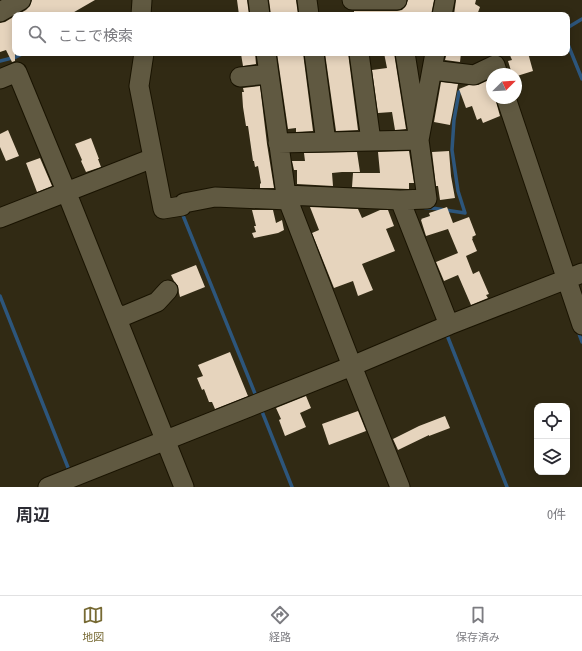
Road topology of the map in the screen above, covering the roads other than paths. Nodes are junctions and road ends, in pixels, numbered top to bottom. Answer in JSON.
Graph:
{"nodes":[{"id":1,"x":21,"y":0,"type":"edge"},
{"id":2,"x":142,"y":0,"type":"edge"},
{"id":3,"x":258,"y":0,"type":"edge"},
{"id":4,"x":307,"y":0,"type":"edge"},
{"id":5,"x":352,"y":0,"type":"edge"},
{"id":6,"x":397,"y":0,"type":"edge"},
{"id":7,"x":444,"y":0,"type":"edge"},
{"id":8,"x":0,"y":12,"type":"edge"},
{"id":9,"x":142,"y":12,"type":"edge"},
{"id":10,"x":260,"y":12,"type":"edge"},
{"id":11,"x":309,"y":12,"type":"edge"},
{"id":12,"x":354,"y":12,"type":"edge"},
{"id":13,"x":399,"y":12,"type":"edge"},
{"id":14,"x":442,"y":12,"type":"edge"},
{"id":15,"x":144,"y":56,"type":"edge"},
{"id":16,"x":266,"y":56,"type":"edge"},
{"id":17,"x":314,"y":56,"type":"edge"},
{"id":18,"x":359,"y":56,"type":"edge"},
{"id":19,"x":405,"y":56,"type":"edge"},
{"id":20,"x":434,"y":61,"type":"edge"},
{"id":21,"x":489,"y":68,"type":"edge"},
{"id":22,"x":496,"y":68,"type":"edge"},
{"id":23,"x":486,"y":69,"type":"edge"},
{"id":24,"x":269,"y":74,"type":"junction"},
{"id":25,"x":240,"y":77,"type":"dead end"},
{"id":26,"x":0,"y":78,"type":"edge"},
{"id":27,"x":508,"y":104,"type":"edge"},
{"id":28,"x":419,"y":140,"type":"junction"},
{"id":29,"x":371,"y":141,"type":"junction"},
{"id":30,"x":326,"y":142,"type":"junction"},
{"id":31,"x":278,"y":143,"type":"junction"},
{"id":32,"x":153,"y":158,"type":"junction"},
{"id":33,"x":66,"y":191,"type":"junction"},
{"id":34,"x":287,"y":197,"type":"junction"},
{"id":35,"x":400,"y":200,"type":"junction"},
{"id":36,"x":0,"y":218,"type":"edge"},
{"id":37,"x":574,"y":276,"type":"edge"},
{"id":38,"x":168,"y":290,"type":"dead end"},
{"id":39,"x":116,"y":316,"type":"junction"},
{"id":40,"x":449,"y":325,"type":"junction"},
{"id":41,"x":582,"y":325,"type":"edge"},
{"id":42,"x":352,"y":366,"type":"junction"},
{"id":43,"x":166,"y":440,"type":"junction"},
{"id":44,"x":48,"y":487,"type":"edge"},
{"id":45,"x":184,"y":487,"type":"edge"},
{"id":46,"x":400,"y":487,"type":"edge"}],
"edges":[{"from":1,"to":8,"type":"street"},
{"from":2,"to":9,"type":"street"},
{"from":3,"to":10,"type":"street"},
{"from":4,"to":11,"type":"street"},
{"from":5,"to":6,"type":"street"},
{"from":5,"to":12,"type":"street"},
{"from":6,"to":13,"type":"street"},
{"from":7,"to":14,"type":"street"},
{"from":15,"to":32,"type":"street"},
{"from":16,"to":24,"type":"street"},
{"from":17,"to":30,"type":"street"},
{"from":18,"to":29,"type":"street"},
{"from":19,"to":28,"type":"street"},
{"from":20,"to":23,"type":"street"},
{"from":20,"to":28,"type":"street"},
{"from":21,"to":22,"type":"street"},
{"from":24,"to":25,"type":"street"},
{"from":24,"to":31,"type":"street"},
{"from":26,"to":33,"type":"street"},
{"from":27,"to":37,"type":"street"},
{"from":28,"to":29,"type":"street"},
{"from":28,"to":35,"type":"street"},
{"from":29,"to":30,"type":"street"},
{"from":30,"to":31,"type":"street"},
{"from":31,"to":34,"type":"street"},
{"from":32,"to":33,"type":"street"},
{"from":32,"to":34,"type":"street"},
{"from":33,"to":36,"type":"street"},
{"from":33,"to":39,"type":"street"},
{"from":34,"to":35,"type":"street"},
{"from":34,"to":42,"type":"street"},
{"from":35,"to":40,"type":"street"},
{"from":37,"to":40,"type":"street"},
{"from":37,"to":41,"type":"street"},
{"from":38,"to":39,"type":"street"},
{"from":39,"to":43,"type":"street"},
{"from":40,"to":42,"type":"street"},
{"from":42,"to":43,"type":"street"},
{"from":42,"to":46,"type":"street"},
{"from":43,"to":44,"type":"street"},
{"from":43,"to":45,"type":"street"}]}
